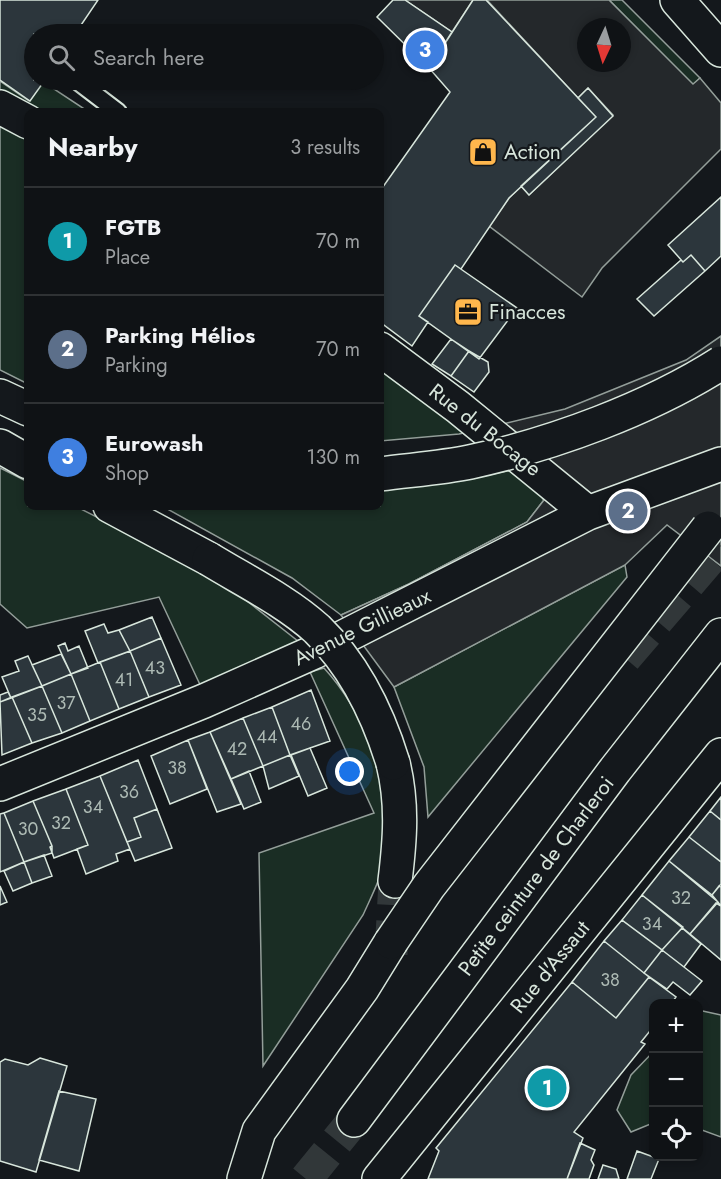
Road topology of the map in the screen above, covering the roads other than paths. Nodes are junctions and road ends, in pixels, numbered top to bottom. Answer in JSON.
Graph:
{"nodes":[{"id":1,"x":677,"y":0,"type":"edge"},
{"id":2,"x":721,"y":50,"type":"edge"},
{"id":3,"x":89,"y":90,"type":"edge"},
{"id":4,"x":0,"y":107,"type":"edge"},
{"id":5,"x":113,"y":108,"type":"edge"},
{"id":6,"x":24,"y":120,"type":"edge"},
{"id":7,"x":384,"y":352,"type":"edge"},
{"id":8,"x":721,"y":363,"type":"edge"},
{"id":9,"x":0,"y":396,"type":"edge"},
{"id":10,"x":24,"y":407,"type":"edge"},
{"id":11,"x":0,"y":446,"type":"edge"},
{"id":12,"x":24,"y":460,"type":"edge"},
{"id":13,"x":721,"y":464,"type":"edge"},
{"id":14,"x":384,"y":473,"type":"edge"},
{"id":15,"x":117,"y":510,"type":"edge"},
{"id":16,"x":588,"y":513,"type":"junction"},
{"id":17,"x":721,"y":513,"type":"edge"},
{"id":18,"x":721,"y":635,"type":"edge"},
{"id":19,"x":721,"y":755,"type":"edge"},
{"id":20,"x":0,"y":783,"type":"edge"},
{"id":21,"x":395,"y":881,"type":"tunnel mouth"},
{"id":22,"x":354,"y":1120,"type":"tunnel mouth"},
{"id":23,"x":244,"y":1179,"type":"edge"},
{"id":24,"x":379,"y":1179,"type":"edge"}],
"edges":[{"from":1,"to":2,"type":"main road"},
{"from":3,"to":5,"type":"lane"},
{"from":4,"to":6,"type":"main road"},
{"from":7,"to":16,"type":"main road","name":"Rue du Bocage"},
{"from":8,"to":14,"type":"main road","bridge":true},
{"from":9,"to":10,"type":"main road"},
{"from":11,"to":12,"type":"main road"},
{"from":13,"to":16,"type":"main road","name":"Avenue Gillieaux"},
{"from":15,"to":21,"type":"main road","bridge":true},
{"from":16,"to":20,"type":"main road","name":"Avenue Gillieaux"},
{"from":17,"to":23,"type":"main road","bridge":true},
{"from":18,"to":22,"type":"main road","name":"Petite ceinture de Charleroi"},
{"from":19,"to":24,"type":"main road","name":"Rue d'Assaut"}]}
